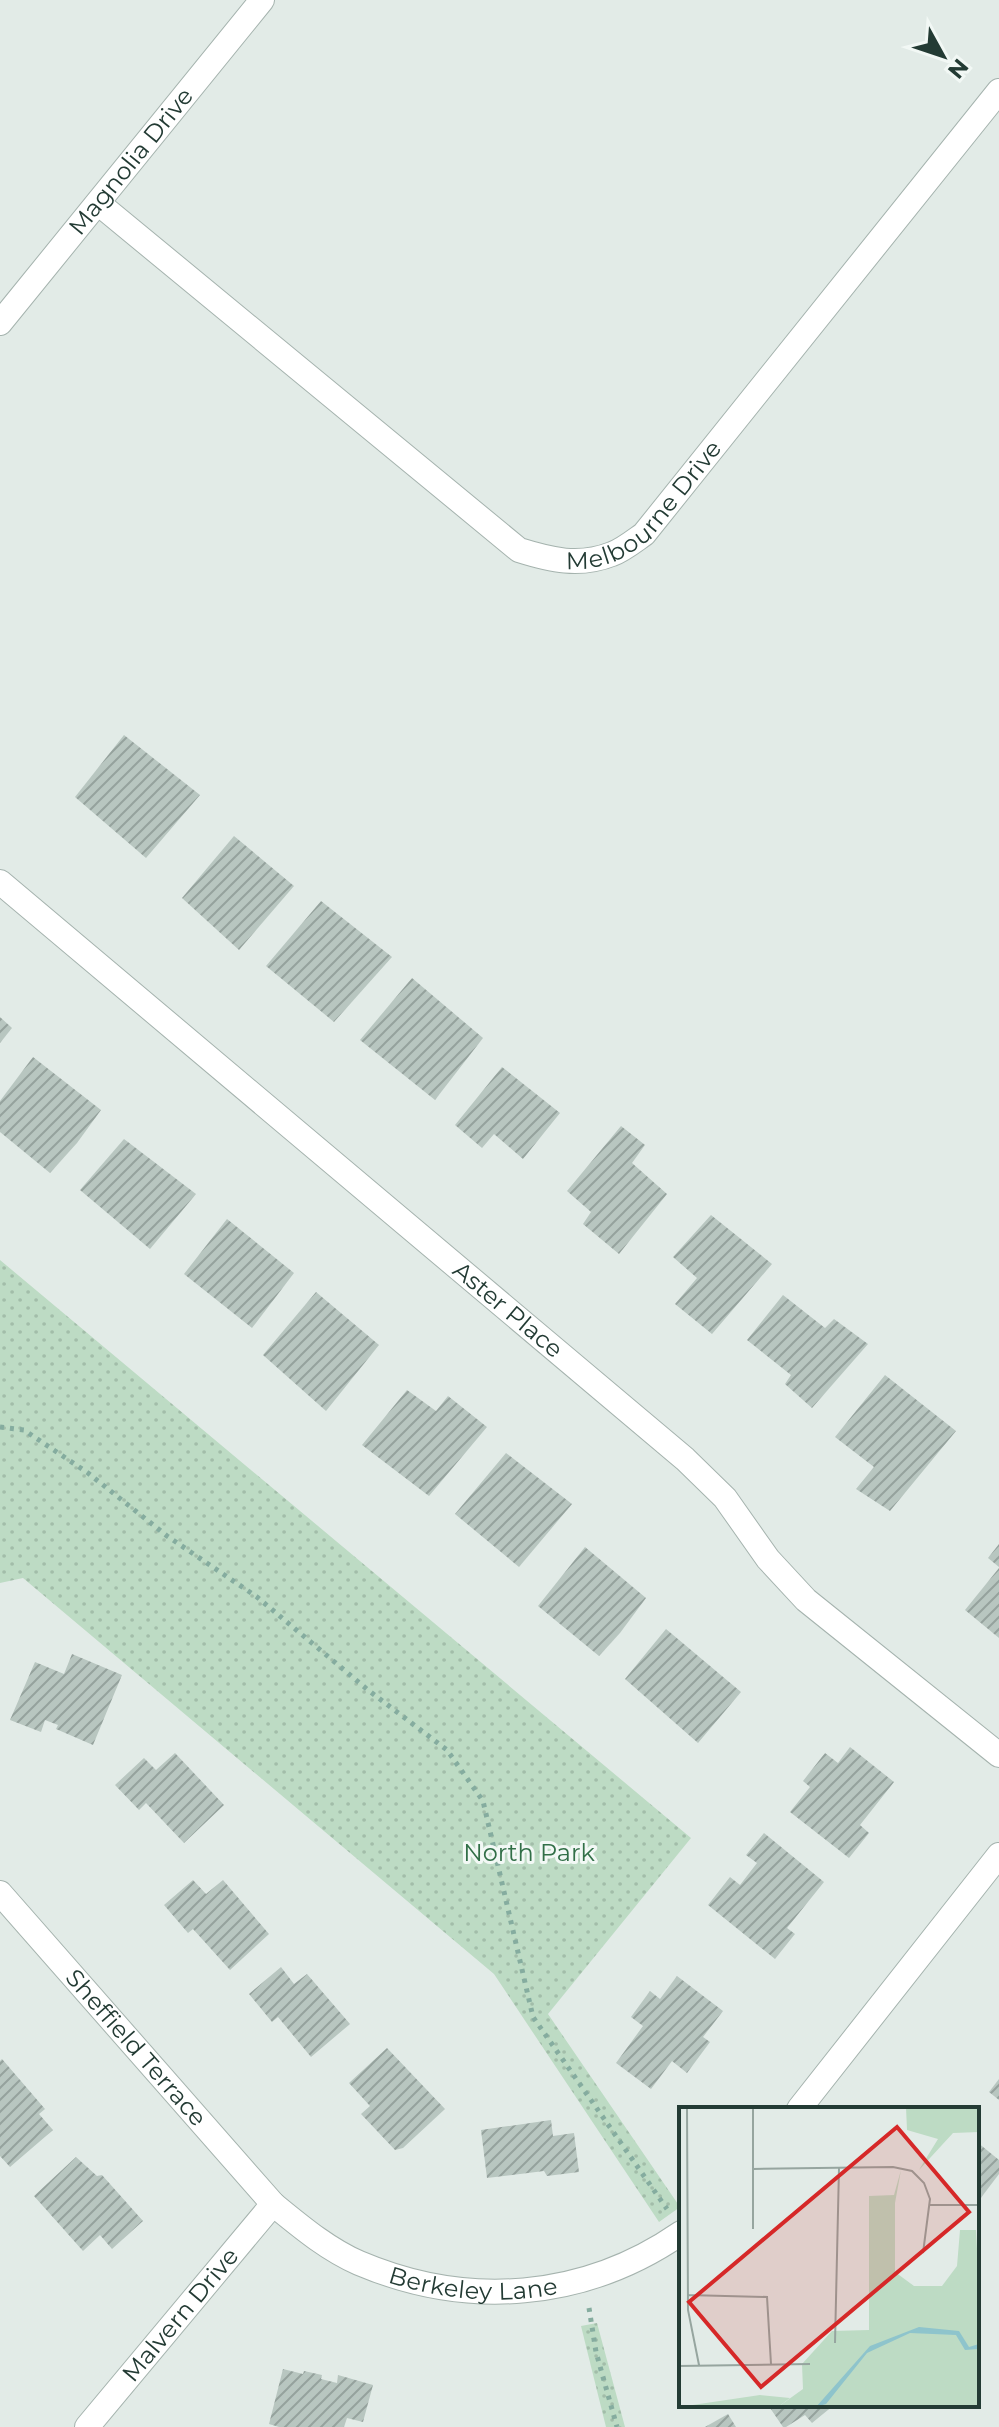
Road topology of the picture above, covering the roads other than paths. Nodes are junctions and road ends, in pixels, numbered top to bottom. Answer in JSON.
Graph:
{"nodes":[{"id":1,"x":262,"y":0,"type":"edge"},
{"id":2,"x":999,"y":91,"type":"edge"},
{"id":3,"x":98,"y":203,"type":"junction"},
{"id":4,"x":0,"y":323,"type":"edge"},
{"id":5,"x":0,"y":882,"type":"edge"},
{"id":6,"x":999,"y":1755,"type":"edge"},
{"id":7,"x":999,"y":1855,"type":"edge"},
{"id":8,"x":0,"y":1893,"type":"edge"},
{"id":9,"x":801,"y":2107,"type":"edge"},
{"id":10,"x":273,"y":2204,"type":"junction"},
{"id":11,"x":677,"y":2225,"type":"edge"},
{"id":12,"x":87,"y":2427,"type":"edge"}],
"edges":[{"from":1,"to":3,"type":"street","name":"Magnolia Drive"},
{"from":2,"to":3,"type":"street","name":"Melbourne Drive"},
{"from":3,"to":4,"type":"street","name":"Magnolia Drive"},
{"from":5,"to":6,"type":"street","name":"Aster Place"},
{"from":7,"to":9,"type":"street"},
{"from":8,"to":10,"type":"street","name":"Sheffield Terrace"},
{"from":10,"to":11,"type":"street","name":"Berkeley Lane"},
{"from":10,"to":12,"type":"street","name":"Malvern Drive"}]}
